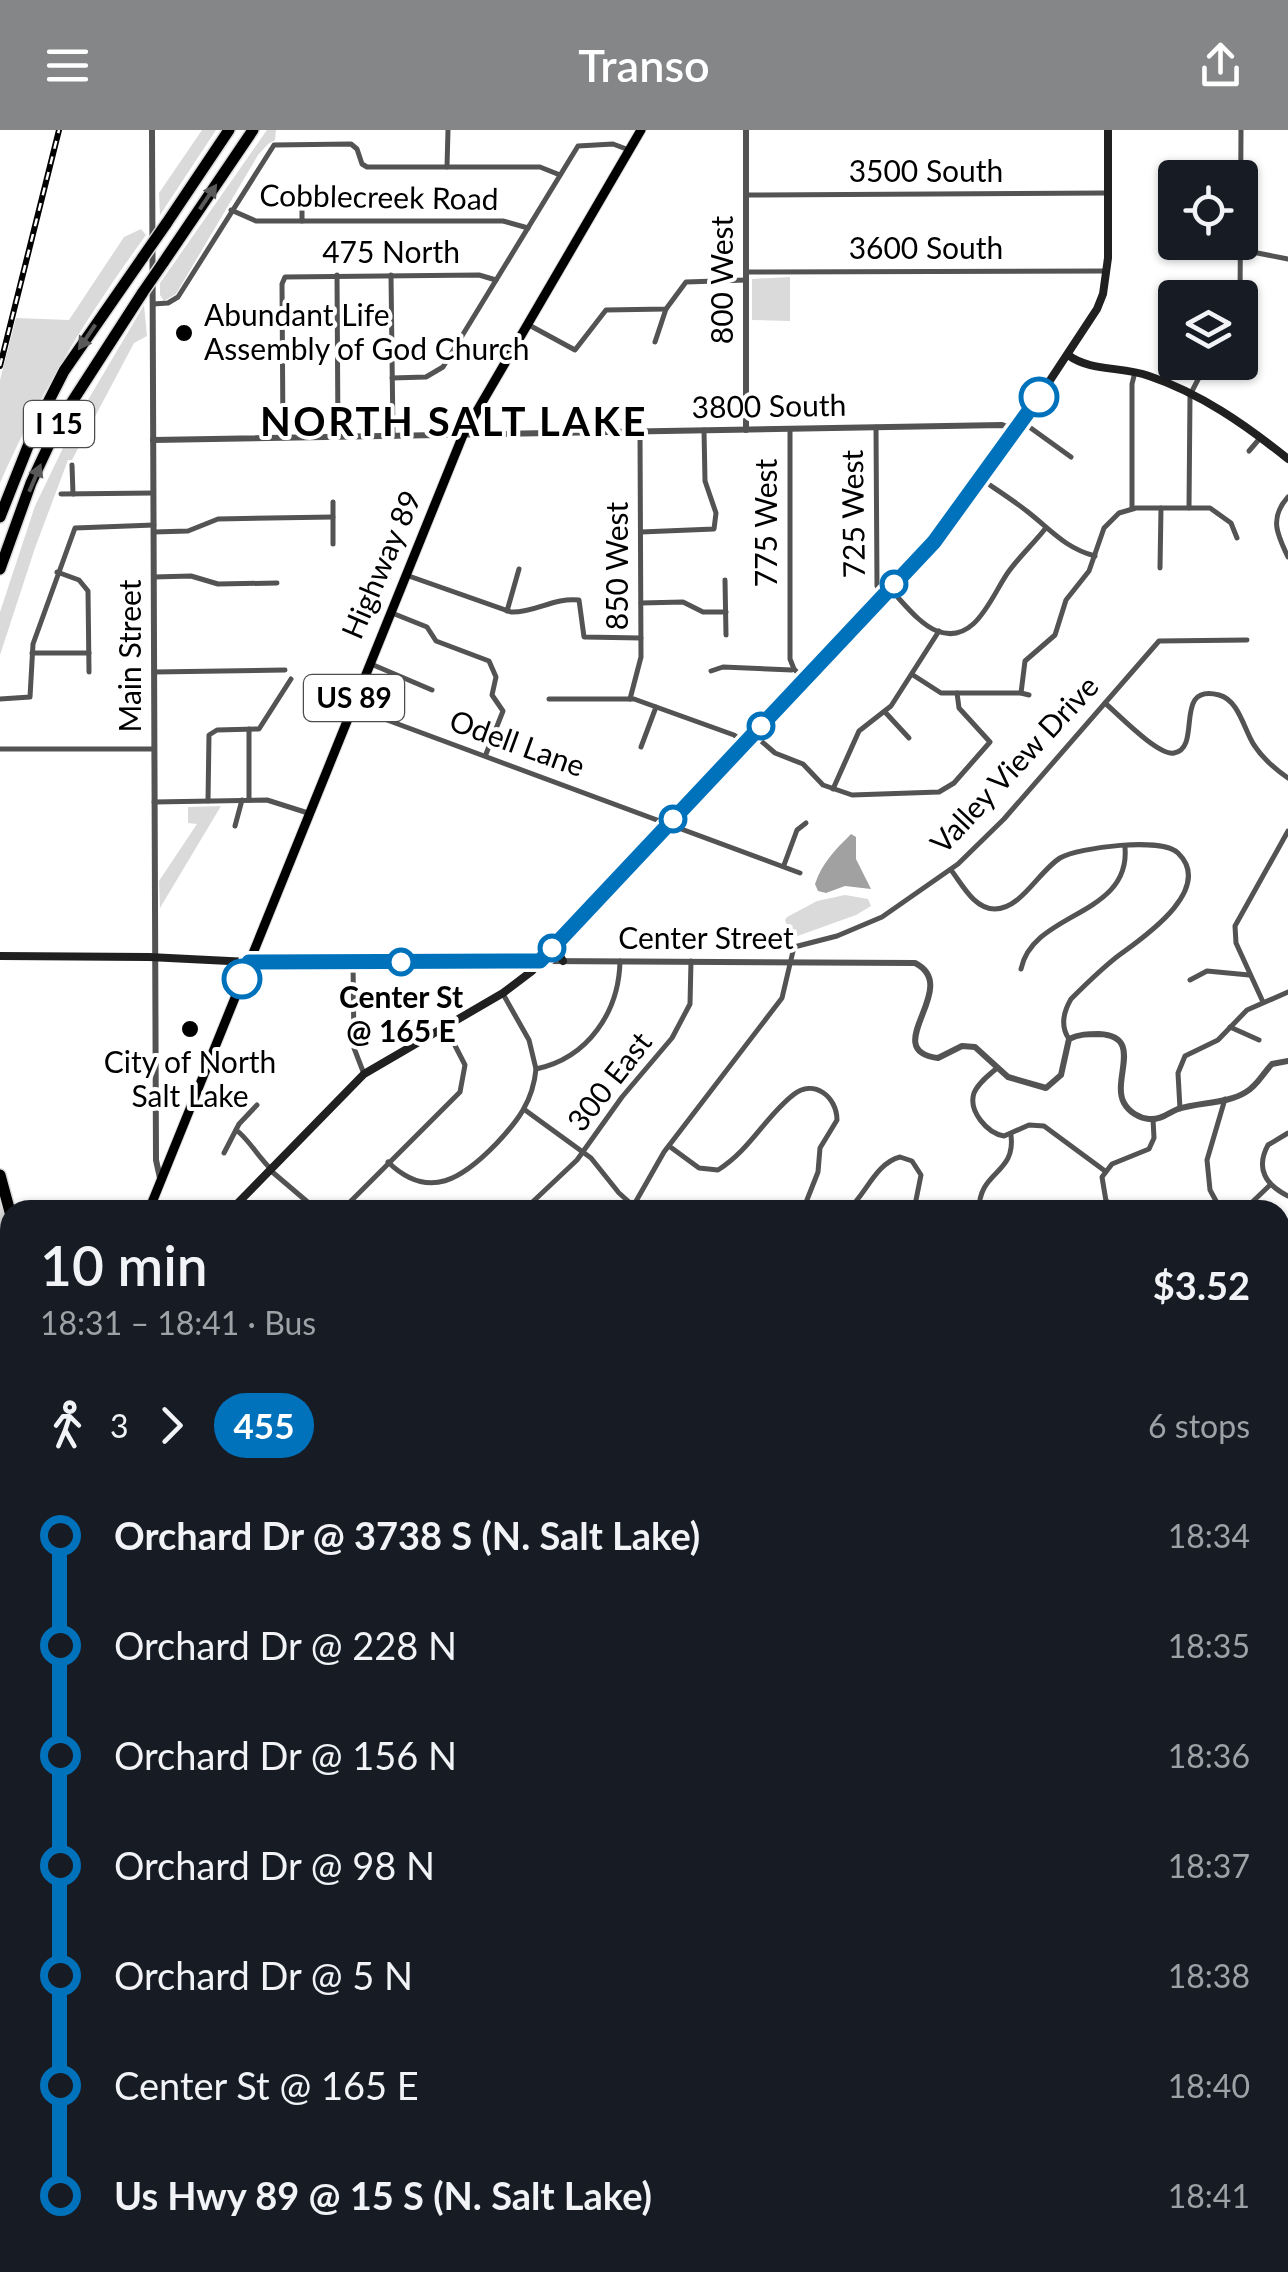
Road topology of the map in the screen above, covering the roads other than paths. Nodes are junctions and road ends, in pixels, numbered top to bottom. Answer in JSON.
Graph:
{"nodes":[{"id":1,"x":152,"y":130,"type":"edge"},
{"id":2,"x":229,"y":130,"type":"edge"},
{"id":3,"x":253,"y":130,"type":"edge"},
{"id":4,"x":448,"y":130,"type":"edge"},
{"id":5,"x":641,"y":130,"type":"edge"},
{"id":6,"x":746,"y":130,"type":"edge"},
{"id":7,"x":1108,"y":130,"type":"edge"},
{"id":8,"x":1241,"y":130,"type":"edge"},
{"id":9,"x":629,"y":150,"type":"junction"},
{"id":10,"x":1241,"y":160,"type":"edge"},
{"id":11,"x":448,"y":167,"type":"junction"},
{"id":12,"x":560,"y":175,"type":"junction"},
{"id":13,"x":1107,"y":193,"type":"junction"},
{"id":14,"x":302,"y":194,"type":"dead end"},
{"id":15,"x":746,"y":195,"type":"junction"},
{"id":16,"x":231,"y":210,"type":"junction"},
{"id":17,"x":302,"y":221,"type":"junction"},
{"id":18,"x":528,"y":228,"type":"junction"},
{"id":19,"x":1258,"y":253,"type":"edge"},
{"id":20,"x":1288,"y":259,"type":"edge"},
{"id":21,"x":1107,"y":271,"type":"junction"},
{"id":22,"x":337,"y":276,"type":"junction"},
{"id":23,"x":391,"y":276,"type":"junction"},
{"id":24,"x":746,"y":276,"type":"junction"},
{"id":25,"x":496,"y":280,"type":"junction"},
{"id":26,"x":153,"y":304,"type":"junction"},
{"id":27,"x":666,"y":309,"type":"junction"},
{"id":28,"x":526,"y":324,"type":"junction"},
{"id":29,"x":655,"y":342,"type":"dead end"},
{"id":30,"x":1068,"y":355,"type":"junction"},
{"id":31,"x":1084,"y":366,"type":"junction"},
{"id":32,"x":1057,"y":371,"type":"junction"},
{"id":33,"x":1135,"y":372,"type":"junction"},
{"id":34,"x":392,"y":378,"type":"junction"},
{"id":35,"x":1198,"y":380,"type":"edge"},
{"id":36,"x":1190,"y":396,"type":"junction"},
{"id":37,"x":1018,"y":425,"type":"junction"},
{"id":38,"x":876,"y":428,"type":"junction"},
{"id":39,"x":790,"y":429,"type":"junction"},
{"id":40,"x":704,"y":430,"type":"junction"},
{"id":41,"x":746,"y":430,"type":"junction"},
{"id":42,"x":640,"y":432,"type":"junction"},
{"id":43,"x":463,"y":435,"type":"junction"},
{"id":44,"x":393,"y":436,"type":"junction"},
{"id":45,"x":1261,"y":436,"type":"junction"},
{"id":46,"x":338,"y":437,"type":"junction"},
{"id":47,"x":284,"y":438,"type":"junction"},
{"id":48,"x":154,"y":440,"type":"junction"},
{"id":49,"x":1249,"y":451,"type":"dead end"},
{"id":50,"x":1071,"y":457,"type":"dead end"},
{"id":51,"x":1288,"y":459,"type":"edge"},
{"id":52,"x":72,"y":465,"type":"dead end"},
{"id":53,"x":982,"y":479,"type":"junction"},
{"id":54,"x":154,"y":493,"type":"junction"},
{"id":55,"x":61,"y":494,"type":"dead end"},
{"id":56,"x":73,"y":494,"type":"junction"},
{"id":57,"x":1288,"y":497,"type":"edge"},
{"id":58,"x":333,"y":502,"type":"dead end"},
{"id":59,"x":1132,"y":508,"type":"junction"},
{"id":60,"x":1161,"y":508,"type":"junction"},
{"id":61,"x":1189,"y":508,"type":"junction"},
{"id":62,"x":0,"y":516,"type":"edge"},
{"id":63,"x":333,"y":517,"type":"junction"},
{"id":64,"x":154,"y":528,"type":"junction"},
{"id":65,"x":1045,"y":529,"type":"junction"},
{"id":66,"x":641,"y":532,"type":"junction"},
{"id":67,"x":1237,"y":538,"type":"dead end"},
{"id":68,"x":333,"y":544,"type":"dead end"},
{"id":69,"x":1094,"y":556,"type":"junction"},
{"id":70,"x":1288,"y":557,"type":"edge"},
{"id":71,"x":1160,"y":568,"type":"dead end"},
{"id":72,"x":0,"y":569,"type":"edge"},
{"id":73,"x":519,"y":569,"type":"dead end"},
{"id":74,"x":57,"y":572,"type":"junction"},
{"id":75,"x":404,"y":574,"type":"junction"},
{"id":76,"x":154,"y":577,"type":"junction"},
{"id":77,"x":725,"y":580,"type":"dead end"},
{"id":78,"x":277,"y":583,"type":"dead end"},
{"id":79,"x":890,"y":589,"type":"junction"},
{"id":80,"x":882,"y":597,"type":"junction"},
{"id":81,"x":641,"y":603,"type":"junction"},
{"id":82,"x":507,"y":611,"type":"junction"},
{"id":83,"x":389,"y":612,"type":"junction"},
{"id":84,"x":726,"y":612,"type":"junction"},
{"id":85,"x":939,"y":631,"type":"junction"},
{"id":86,"x":726,"y":635,"type":"dead end"},
{"id":87,"x":641,"y":638,"type":"junction"},
{"id":88,"x":1247,"y":640,"type":"dead end"},
{"id":89,"x":32,"y":652,"type":"junction"},
{"id":90,"x":89,"y":653,"type":"junction"},
{"id":91,"x":368,"y":663,"type":"junction"},
{"id":92,"x":284,"y":670,"type":"dead end"},
{"id":93,"x":794,"y":670,"type":"junction"},
{"id":94,"x":711,"y":671,"type":"dead end"},
{"id":95,"x":89,"y":672,"type":"dead end"},
{"id":96,"x":154,"y":672,"type":"junction"},
{"id":97,"x":913,"y":675,"type":"junction"},
{"id":98,"x":290,"y":679,"type":"dead end"},
{"id":99,"x":804,"y":679,"type":"junction"},
{"id":100,"x":432,"y":690,"type":"dead end"},
{"id":101,"x":957,"y":693,"type":"junction"},
{"id":102,"x":548,"y":698,"type":"dead end"},
{"id":103,"x":630,"y":698,"type":"junction"},
{"id":104,"x":0,"y":700,"type":"edge"},
{"id":105,"x":1105,"y":703,"type":"junction"},
{"id":106,"x":351,"y":707,"type":"junction"},
{"id":107,"x":656,"y":707,"type":"junction"},
{"id":108,"x":885,"y":712,"type":"junction"},
{"id":109,"x":249,"y":729,"type":"junction"},
{"id":110,"x":753,"y":734,"type":"junction"},
{"id":111,"x":909,"y":738,"type":"dead end"},
{"id":112,"x":745,"y":743,"type":"junction"},
{"id":113,"x":642,"y":746,"type":"dead end"},
{"id":114,"x":0,"y":749,"type":"edge"},
{"id":115,"x":154,"y":749,"type":"junction"},
{"id":116,"x":485,"y":756,"type":"junction"},
{"id":117,"x":1288,"y":778,"type":"edge"},
{"id":118,"x":833,"y":790,"type":"junction"},
{"id":119,"x":246,"y":800,"type":"junction"},
{"id":120,"x":208,"y":801,"type":"junction"},
{"id":121,"x":154,"y":802,"type":"junction"},
{"id":122,"x":308,"y":813,"type":"junction"},
{"id":123,"x":806,"y":823,"type":"dead end"},
{"id":124,"x":668,"y":824,"type":"junction"},
{"id":125,"x":235,"y":826,"type":"dead end"},
{"id":126,"x":1288,"y":831,"type":"edge"},
{"id":127,"x":1124,"y":846,"type":"junction"},
{"id":128,"x":784,"y":865,"type":"junction"},
{"id":129,"x":951,"y":870,"type":"junction"},
{"id":130,"x":800,"y":873,"type":"dead end"},
{"id":131,"x":554,"y":946,"type":"junction"},
{"id":132,"x":0,"y":956,"type":"edge"},
{"id":133,"x":155,"y":958,"type":"junction"},
{"id":134,"x":540,"y":961,"type":"junction"},
{"id":135,"x":563,"y":961,"type":"junction"},
{"id":136,"x":620,"y":961,"type":"junction"},
{"id":137,"x":249,"y":962,"type":"junction"},
{"id":138,"x":354,"y":962,"type":"junction"},
{"id":139,"x":691,"y":962,"type":"junction"},
{"id":140,"x":791,"y":962,"type":"junction"},
{"id":141,"x":1020,"y":969,"type":"dead end"},
{"id":142,"x":1250,"y":974,"type":"junction"},
{"id":143,"x":1190,"y":980,"type":"dead end"},
{"id":144,"x":1288,"y":992,"type":"edge"},
{"id":145,"x":503,"y":993,"type":"junction"},
{"id":146,"x":1263,"y":1002,"type":"junction"},
{"id":147,"x":446,"y":1026,"type":"junction"},
{"id":148,"x":1230,"y":1027,"type":"junction"},
{"id":149,"x":1069,"y":1039,"type":"junction"},
{"id":150,"x":1260,"y":1040,"type":"dead end"},
{"id":151,"x":1288,"y":1061,"type":"edge"},
{"id":152,"x":536,"y":1068,"type":"junction"},
{"id":153,"x":996,"y":1068,"type":"junction"},
{"id":154,"x":364,"y":1074,"type":"junction"},
{"id":155,"x":1224,"y":1099,"type":"junction"},
{"id":156,"x":257,"y":1105,"type":"dead end"},
{"id":157,"x":1180,"y":1109,"type":"junction"},
{"id":158,"x":525,"y":1110,"type":"junction"},
{"id":159,"x":1153,"y":1119,"type":"junction"},
{"id":160,"x":236,"y":1130,"type":"junction"},
{"id":161,"x":1288,"y":1133,"type":"edge"},
{"id":162,"x":1010,"y":1135,"type":"junction"},
{"id":163,"x":670,"y":1146,"type":"junction"},
{"id":164,"x":584,"y":1152,"type":"junction"},
{"id":165,"x":224,"y":1153,"type":"dead end"},
{"id":166,"x":388,"y":1162,"type":"junction"},
{"id":167,"x":270,"y":1170,"type":"junction"},
{"id":168,"x":1105,"y":1171,"type":"junction"},
{"id":169,"x":0,"y":1175,"type":"edge"},
{"id":170,"x":162,"y":1180,"type":"junction"},
{"id":171,"x":1270,"y":1185,"type":"junction"},
{"id":172,"x":1288,"y":1196,"type":"edge"},
{"id":173,"x":7,"y":1200,"type":"edge"},
{"id":174,"x":153,"y":1200,"type":"edge"},
{"id":175,"x":241,"y":1200,"type":"edge"},
{"id":176,"x":305,"y":1200,"type":"edge"},
{"id":177,"x":352,"y":1200,"type":"edge"},
{"id":178,"x":534,"y":1200,"type":"edge"},
{"id":179,"x":626,"y":1200,"type":"edge"},
{"id":180,"x":639,"y":1200,"type":"edge"},
{"id":181,"x":807,"y":1200,"type":"edge"},
{"id":182,"x":857,"y":1200,"type":"edge"},
{"id":183,"x":916,"y":1200,"type":"edge"},
{"id":184,"x":981,"y":1200,"type":"edge"},
{"id":185,"x":1106,"y":1200,"type":"edge"},
{"id":186,"x":1216,"y":1200,"type":"edge"},
{"id":187,"x":1254,"y":1200,"type":"edge"}],
"edges":[{"from":1,"to":26,"type":"street","name":"Main Street"},
{"from":2,"to":62,"type":"highway","number":"I 15","one_way":true,"bridge":true},
{"from":72,"to":3,"type":"highway","number":"I 15","one_way":true,"bridge":true},
{"from":4,"to":11,"type":"street"},
{"from":5,"to":9,"type":"main road","name":"Highway 89","number":"US 89"},
{"from":6,"to":15,"type":"street","name":"800 West"},
{"from":7,"to":13,"type":"main road"},
{"from":8,"to":10,"type":"street"},
{"from":9,"to":12,"type":"street"},
{"from":9,"to":28,"type":"main road","name":"Highway 89","number":"US 89"},
{"from":11,"to":12,"type":"street"},
{"from":11,"to":16,"type":"street"},
{"from":12,"to":18,"type":"street"},
{"from":13,"to":15,"type":"street","name":"3500 South"},
{"from":13,"to":21,"type":"main road"},
{"from":14,"to":17,"type":"street"},
{"from":15,"to":24,"type":"street","name":"800 West"},
{"from":16,"to":17,"type":"street","name":"Cobblecreek Road"},
{"from":16,"to":26,"type":"street"},
{"from":17,"to":18,"type":"street","name":"Cobblecreek Road"},
{"from":18,"to":25,"type":"street"},
{"from":19,"to":20,"type":"street"},
{"from":21,"to":24,"type":"street","name":"3600 South"},
{"from":21,"to":30,"type":"main road"},
{"from":22,"to":23,"type":"street","name":"475 North"},
{"from":22,"to":46,"type":"street"},
{"from":22,"to":47,"type":"street","name":"475 North"},
{"from":23,"to":25,"type":"street","name":"475 North"},
{"from":23,"to":34,"type":"street"},
{"from":24,"to":27,"type":"street","name":"3600 South"},
{"from":24,"to":41,"type":"street","name":"800 West"},
{"from":25,"to":34,"type":"street"},
{"from":26,"to":48,"type":"street","name":"Main Street"},
{"from":27,"to":28,"type":"street"},
{"from":27,"to":29,"type":"street"},
{"from":28,"to":43,"type":"main road","name":"Highway 89","number":"US 89"},
{"from":30,"to":31,"type":"main road"},
{"from":30,"to":32,"type":"main road"},
{"from":31,"to":32,"type":"main road"},
{"from":31,"to":33,"type":"main road"},
{"from":32,"to":37,"type":"main road"},
{"from":33,"to":36,"type":"main road"},
{"from":33,"to":59,"type":"street"},
{"from":34,"to":44,"type":"street"},
{"from":35,"to":36,"type":"street"},
{"from":36,"to":45,"type":"main road"},
{"from":36,"to":61,"type":"street"},
{"from":37,"to":38,"type":"street","name":"3800 South"},
{"from":37,"to":50,"type":"street"},
{"from":37,"to":53,"type":"main road"},
{"from":38,"to":39,"type":"street","name":"3800 South"},
{"from":38,"to":80,"type":"street","name":"725 West"},
{"from":39,"to":41,"type":"street","name":"3800 South"},
{"from":39,"to":93,"type":"street","name":"775 West"},
{"from":40,"to":41,"type":"street","name":"3800 South"},
{"from":40,"to":42,"type":"street","name":"3800 South"},
{"from":40,"to":66,"type":"street"},
{"from":42,"to":43,"type":"street","name":"3800 South"},
{"from":42,"to":66,"type":"street","name":"850 West"},
{"from":43,"to":44,"type":"street","name":"3800 South"},
{"from":43,"to":75,"type":"main road","name":"Highway 89","number":"US 89"},
{"from":44,"to":46,"type":"street","name":"3800 South"},
{"from":45,"to":49,"type":"street"},
{"from":45,"to":51,"type":"main road"},
{"from":46,"to":47,"type":"street","name":"3800 South"},
{"from":47,"to":48,"type":"street","name":"3800 South"},
{"from":48,"to":54,"type":"street","name":"Main Street"},
{"from":52,"to":56,"type":"street"},
{"from":53,"to":65,"type":"street"},
{"from":53,"to":79,"type":"main road"},
{"from":54,"to":56,"type":"street"},
{"from":54,"to":64,"type":"street","name":"Main Street"},
{"from":55,"to":56,"type":"street"},
{"from":57,"to":70,"type":"street"},
{"from":58,"to":63,"type":"street"},
{"from":59,"to":60,"type":"street"},
{"from":59,"to":69,"type":"street"},
{"from":60,"to":61,"type":"street"},
{"from":60,"to":71,"type":"street"},
{"from":61,"to":67,"type":"street"},
{"from":63,"to":64,"type":"street"},
{"from":63,"to":68,"type":"street"},
{"from":64,"to":74,"type":"street"},
{"from":64,"to":76,"type":"street","name":"Main Street"},
{"from":65,"to":69,"type":"street"},
{"from":65,"to":85,"type":"street"},
{"from":66,"to":81,"type":"street","name":"850 West"},
{"from":69,"to":101,"type":"street"},
{"from":73,"to":82,"type":"street"},
{"from":74,"to":89,"type":"street"},
{"from":74,"to":90,"type":"street"},
{"from":75,"to":82,"type":"street"},
{"from":75,"to":83,"type":"main road","name":"Highway 89","number":"US 89"},
{"from":76,"to":78,"type":"street"},
{"from":76,"to":96,"type":"street","name":"Main Street"},
{"from":77,"to":84,"type":"street"},
{"from":79,"to":80,"type":"main road"},
{"from":79,"to":85,"type":"street"},
{"from":80,"to":99,"type":"main road"},
{"from":81,"to":84,"type":"street"},
{"from":81,"to":87,"type":"street","name":"850 West"},
{"from":82,"to":87,"type":"street"},
{"from":83,"to":91,"type":"main road","name":"Highway 89","number":"US 89"},
{"from":83,"to":116,"type":"street"},
{"from":84,"to":86,"type":"street"},
{"from":85,"to":97,"type":"street"},
{"from":87,"to":103,"type":"street","name":"850 West"},
{"from":88,"to":105,"type":"street","name":"Valley View Drive"},
{"from":89,"to":90,"type":"street"},
{"from":89,"to":104,"type":"street"},
{"from":90,"to":95,"type":"street"},
{"from":91,"to":100,"type":"street"},
{"from":91,"to":106,"type":"main road","name":"Highway 89","number":"US 89"},
{"from":92,"to":96,"type":"street"},
{"from":93,"to":94,"type":"street"},
{"from":93,"to":99,"type":"street"},
{"from":96,"to":115,"type":"street","name":"Main Street"},
{"from":97,"to":101,"type":"street"},
{"from":97,"to":108,"type":"street"},
{"from":98,"to":109,"type":"street"},
{"from":99,"to":110,"type":"main road"},
{"from":101,"to":118,"type":"street"},
{"from":102,"to":103,"type":"street"},
{"from":103,"to":107,"type":"street"},
{"from":105,"to":117,"type":"street"},
{"from":105,"to":129,"type":"street","name":"Valley View Drive"},
{"from":106,"to":116,"type":"street","name":"Odell Lane"},
{"from":106,"to":122,"type":"main road","name":"Highway 89","number":"US 89"},
{"from":107,"to":112,"type":"street"},
{"from":107,"to":113,"type":"street"},
{"from":108,"to":111,"type":"street"},
{"from":108,"to":118,"type":"street"},
{"from":109,"to":119,"type":"street"},
{"from":109,"to":120,"type":"street"},
{"from":110,"to":112,"type":"main road"},
{"from":110,"to":118,"type":"street"},
{"from":112,"to":124,"type":"main road"},
{"from":114,"to":115,"type":"street"},
{"from":115,"to":121,"type":"street","name":"Main Street"},
{"from":116,"to":124,"type":"street","name":"Odell Lane"},
{"from":119,"to":120,"type":"street"},
{"from":119,"to":122,"type":"street"},
{"from":119,"to":125,"type":"street"},
{"from":120,"to":121,"type":"street"},
{"from":121,"to":133,"type":"street","name":"Main Street"},
{"from":122,"to":137,"type":"main road","name":"Highway 89","number":"US 89"},
{"from":123,"to":128,"type":"street"},
{"from":124,"to":128,"type":"street","name":"Odell Lane"},
{"from":124,"to":131,"type":"main road"},
{"from":126,"to":142,"type":"street"},
{"from":127,"to":129,"type":"street"},
{"from":127,"to":141,"type":"street"},
{"from":127,"to":149,"type":"street"},
{"from":128,"to":130,"type":"street","name":"Odell Lane"},
{"from":129,"to":140,"type":"street","name":"Valley View Drive"},
{"from":131,"to":134,"type":"main road"},
{"from":131,"to":135,"type":"main road"},
{"from":132,"to":133,"type":"main road","name":"Center Street"},
{"from":133,"to":137,"type":"main road","name":"Center Street"},
{"from":133,"to":170,"type":"street","name":"Main Street"},
{"from":134,"to":135,"type":"street","name":"Center Street"},
{"from":134,"to":138,"type":"main road","name":"Center Street"},
{"from":134,"to":145,"type":"main road"},
{"from":135,"to":136,"type":"street","name":"Center Street"},
{"from":136,"to":139,"type":"street","name":"Center Street"},
{"from":136,"to":152,"type":"street"},
{"from":137,"to":138,"type":"main road","name":"Center Street"},
{"from":137,"to":170,"type":"main road","name":"Highway 89","number":"US 89"},
{"from":138,"to":154,"type":"street"},
{"from":139,"to":140,"type":"street","name":"Center Street"},
{"from":139,"to":164,"type":"street","name":"300 East"},
{"from":140,"to":153,"type":"street","name":"Center Street"},
{"from":140,"to":163,"type":"street"},
{"from":142,"to":143,"type":"street"},
{"from":142,"to":146,"type":"street"},
{"from":144,"to":146,"type":"street"},
{"from":145,"to":147,"type":"main road"},
{"from":145,"to":152,"type":"street"},
{"from":146,"to":148,"type":"street"},
{"from":147,"to":154,"type":"main road"},
{"from":147,"to":166,"type":"street"},
{"from":148,"to":150,"type":"street"},
{"from":148,"to":157,"type":"street"},
{"from":149,"to":153,"type":"street"},
{"from":149,"to":159,"type":"street"},
{"from":151,"to":155,"type":"street"},
{"from":152,"to":158,"type":"street"},
{"from":153,"to":162,"type":"street"},
{"from":154,"to":167,"type":"main road"},
{"from":155,"to":157,"type":"street"},
{"from":155,"to":186,"type":"street"},
{"from":156,"to":160,"type":"street"},
{"from":157,"to":159,"type":"street"},
{"from":158,"to":164,"type":"street"},
{"from":158,"to":166,"type":"street"},
{"from":159,"to":168,"type":"street"},
{"from":160,"to":165,"type":"street"},
{"from":160,"to":167,"type":"street"},
{"from":161,"to":171,"type":"street"},
{"from":162,"to":168,"type":"street"},
{"from":162,"to":184,"type":"street"},
{"from":163,"to":180,"type":"street"},
{"from":163,"to":181,"type":"street"},
{"from":164,"to":178,"type":"street","name":"300 East"},
{"from":164,"to":179,"type":"street"},
{"from":166,"to":177,"type":"street"},
{"from":167,"to":175,"type":"main road"},
{"from":167,"to":176,"type":"street"},
{"from":168,"to":185,"type":"street"},
{"from":169,"to":173,"type":"highway"},
{"from":170,"to":174,"type":"main road","name":"Highway 89","number":"US 89"},
{"from":171,"to":172,"type":"street"},
{"from":171,"to":187,"type":"street"},
{"from":182,"to":183,"type":"street"}]}
